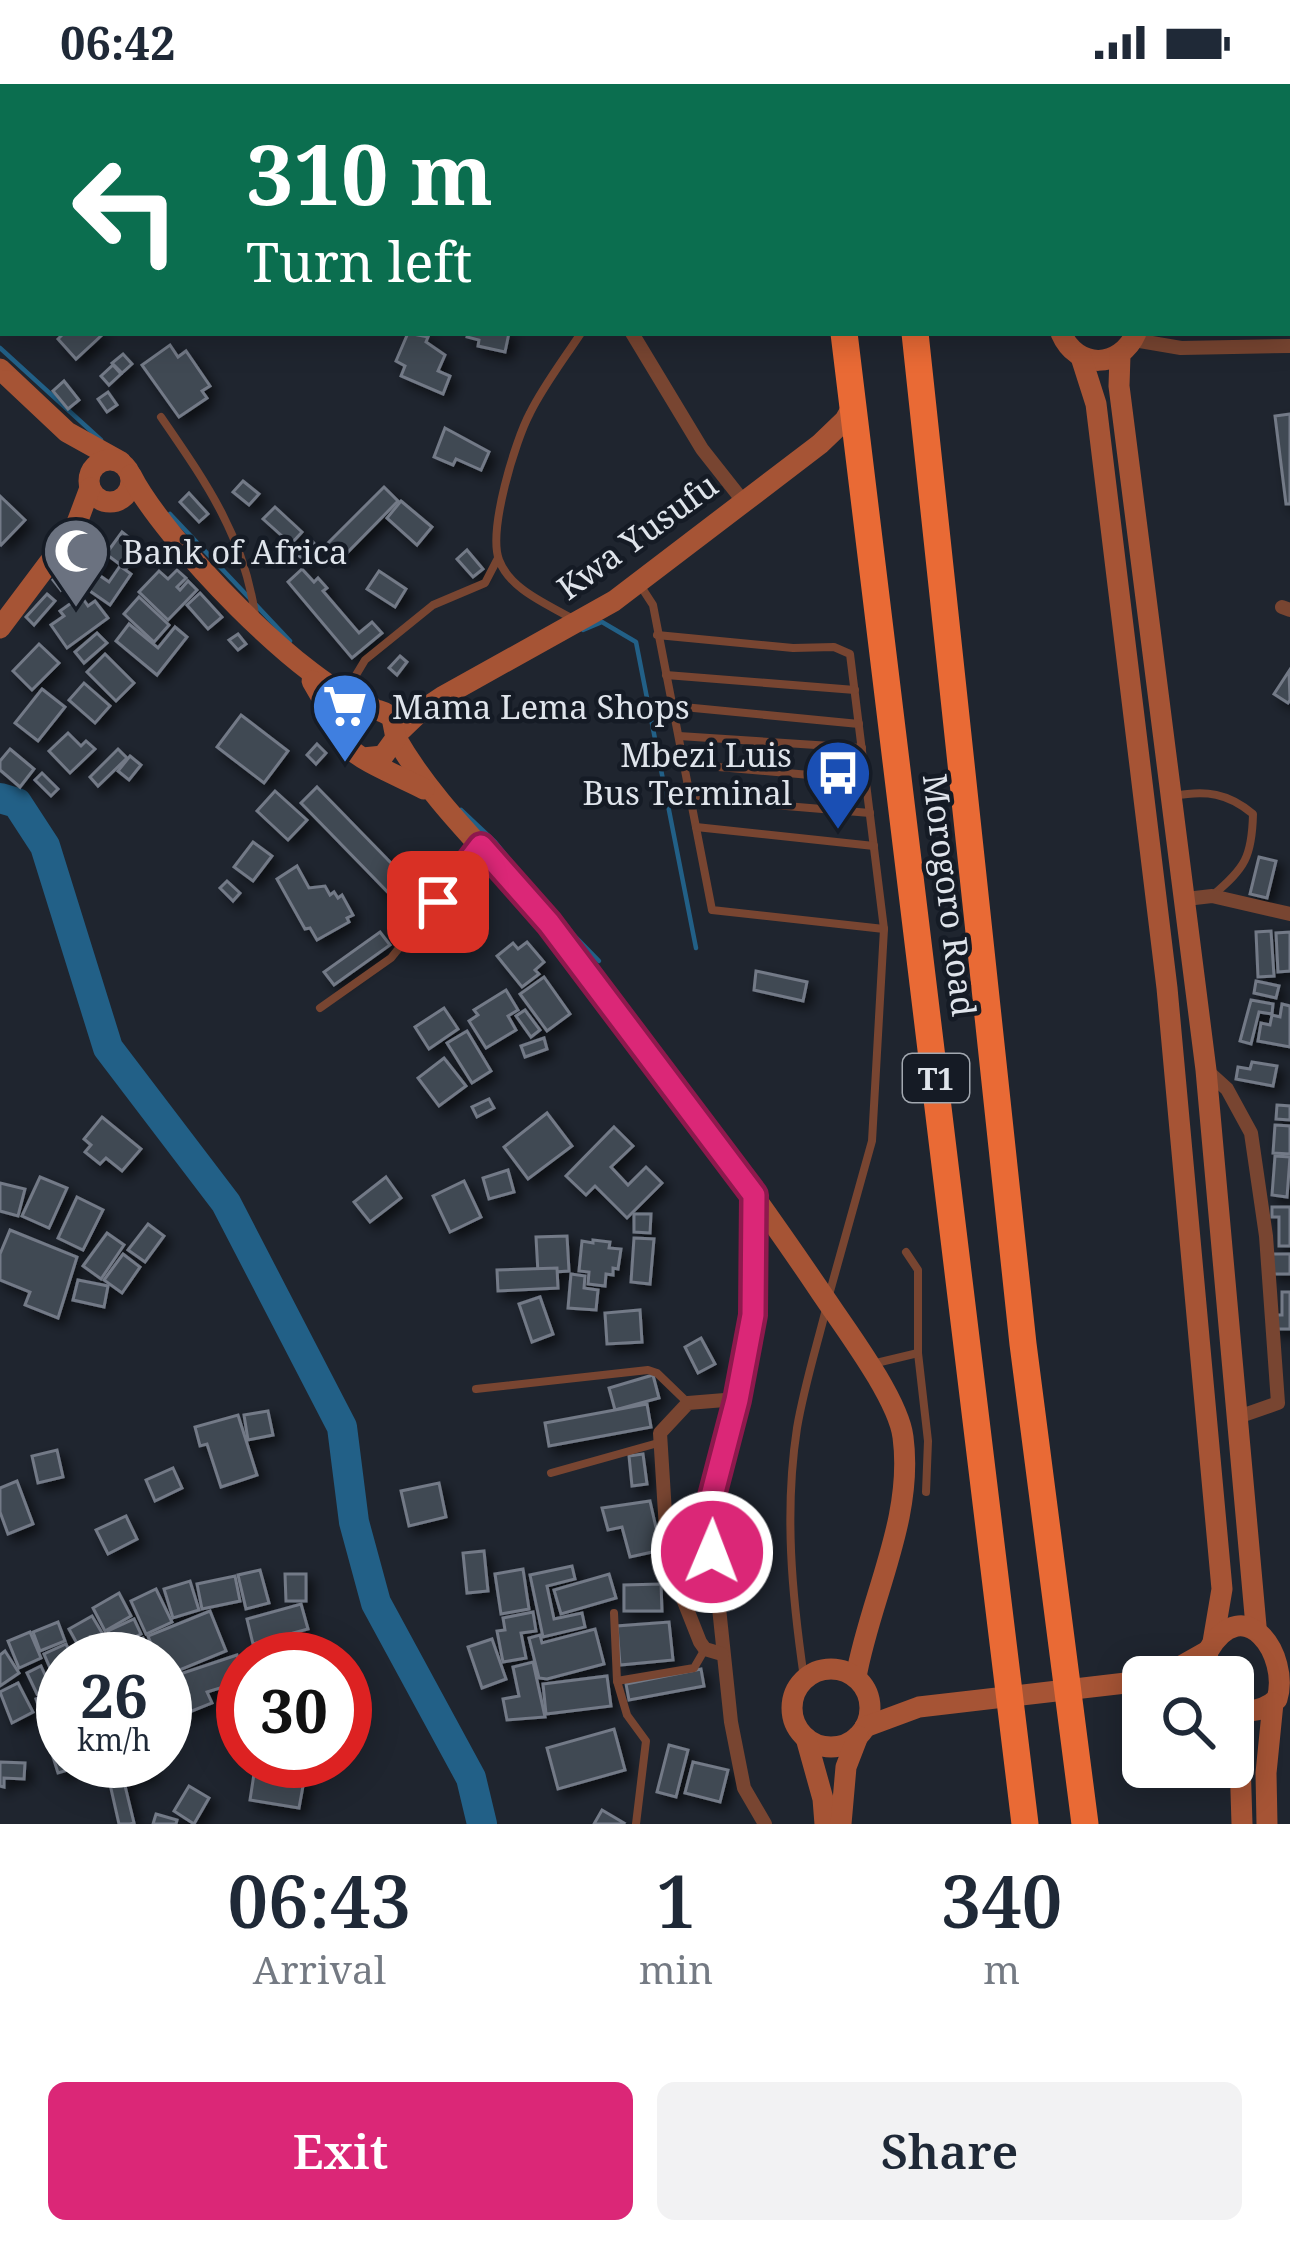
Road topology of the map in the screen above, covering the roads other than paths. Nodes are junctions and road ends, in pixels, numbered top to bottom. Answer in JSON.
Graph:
{"nodes":[{"id":1,"x":579,"y":336,"type":"edge"},
{"id":2,"x":634,"y":336,"type":"edge"},
{"id":3,"x":844,"y":336,"type":"edge"},
{"id":4,"x":915,"y":336,"type":"edge"},
{"id":5,"x":1064,"y":336,"type":"edge"},
{"id":6,"x":1130,"y":343,"type":"edge"},
{"id":7,"x":1290,"y":346,"type":"edge"},
{"id":8,"x":1081,"y":357,"type":"junction"},
{"id":9,"x":0,"y":369,"type":"edge"},
{"id":10,"x":853,"y":406,"type":"junction"},
{"id":11,"x":161,"y":416,"type":"dead end"},
{"id":12,"x":67,"y":432,"type":"junction"},
{"id":13,"x":126,"y":468,"type":"junction"},
{"id":14,"x":90,"y":484,"type":"junction"},
{"id":15,"x":742,"y":500,"type":"junction"},
{"id":16,"x":113,"y":502,"type":"junction"},
{"id":17,"x":162,"y":524,"type":"junction"},
{"id":18,"x":75,"y":528,"type":"junction"},
{"id":19,"x":498,"y":557,"type":"junction"},
{"id":20,"x":638,"y":582,"type":"junction"},
{"id":21,"x":578,"y":621,"type":"junction"},
{"id":22,"x":256,"y":623,"type":"junction"},
{"id":23,"x":0,"y":628,"type":"edge"},
{"id":24,"x":657,"y":635,"type":"junction"},
{"id":25,"x":298,"y":661,"type":"junction"},
{"id":26,"x":667,"y":675,"type":"junction"},
{"id":27,"x":855,"y":690,"type":"junction"},
{"id":28,"x":442,"y":698,"type":"junction"},
{"id":29,"x":369,"y":706,"type":"junction"},
{"id":30,"x":673,"y":706,"type":"junction"},
{"id":31,"x":859,"y":724,"type":"junction"},
{"id":32,"x":396,"y":736,"type":"junction"},
{"id":33,"x":679,"y":736,"type":"junction"},
{"id":34,"x":345,"y":738,"type":"junction"},
{"id":35,"x":862,"y":748,"type":"junction"},
{"id":36,"x":363,"y":758,"type":"junction"},
{"id":37,"x":684,"y":764,"type":"junction"},
{"id":38,"x":866,"y":780,"type":"junction"},
{"id":39,"x":430,"y":793,"type":"junction"},
{"id":40,"x":1172,"y":796,"type":"junction"},
{"id":41,"x":690,"y":798,"type":"junction"},
{"id":42,"x":870,"y":813,"type":"junction"},
{"id":43,"x":696,"y":827,"type":"junction"},
{"id":44,"x":481,"y":846,"type":"junction"},
{"id":45,"x":874,"y":846,"type":"junction"},
{"id":46,"x":1212,"y":896,"type":"junction"},
{"id":47,"x":1186,"y":899,"type":"junction"},
{"id":48,"x":1290,"y":914,"type":"edge"},
{"id":49,"x":884,"y":929,"type":"junction"},
{"id":50,"x":320,"y":1009,"type":"dead end"},
{"id":51,"x":1206,"y":1070,"type":"junction"},
{"id":52,"x":754,"y":1195,"type":"junction"},
{"id":53,"x":906,"y":1252,"type":"dead end"},
{"id":54,"x":918,"y":1353,"type":"junction"},
{"id":55,"x":870,"y":1365,"type":"junction"},
{"id":56,"x":1290,"y":1375,"type":"edge"},
{"id":57,"x":1274,"y":1380,"type":"junction"},
{"id":58,"x":476,"y":1389,"type":"dead end"},
{"id":59,"x":737,"y":1400,"type":"junction"},
{"id":60,"x":688,"y":1403,"type":"junction"},
{"id":61,"x":1238,"y":1418,"type":"junction"},
{"id":62,"x":658,"y":1443,"type":"junction"},
{"id":63,"x":551,"y":1474,"type":"dead end"},
{"id":64,"x":926,"y":1492,"type":"dead end"},
{"id":65,"x":614,"y":1613,"type":"dead end"},
{"id":66,"x":1256,"y":1626,"type":"junction"},
{"id":67,"x":1211,"y":1647,"type":"junction"},
{"id":68,"x":706,"y":1649,"type":"junction"},
{"id":69,"x":722,"y":1654,"type":"junction"},
{"id":70,"x":1196,"y":1656,"type":"edge"},
{"id":71,"x":1209,"y":1656,"type":"edge"},
{"id":72,"x":804,"y":1678,"type":"junction"},
{"id":73,"x":617,"y":1681,"type":"junction"},
{"id":74,"x":859,"y":1681,"type":"junction"},
{"id":75,"x":1122,"y":1682,"type":"edge"},
{"id":76,"x":1273,"y":1703,"type":"junction"},
{"id":77,"x":920,"y":1707,"type":"junction"},
{"id":78,"x":1254,"y":1711,"type":"edge"},
{"id":79,"x":861,"y":1732,"type":"junction"},
{"id":80,"x":806,"y":1738,"type":"junction"},
{"id":81,"x":1240,"y":1788,"type":"edge"},
{"id":82,"x":636,"y":1824,"type":"edge"},
{"id":83,"x":765,"y":1824,"type":"edge"},
{"id":84,"x":825,"y":1824,"type":"edge"},
{"id":85,"x":841,"y":1824,"type":"edge"},
{"id":86,"x":1025,"y":1824,"type":"edge"},
{"id":87,"x":1085,"y":1824,"type":"edge"},
{"id":88,"x":1241,"y":1824,"type":"edge"},
{"id":89,"x":1267,"y":1824,"type":"edge"}],
"edges":[{"from":1,"to":19,"type":"lane"},
{"from":2,"to":15,"type":"street"},
{"from":3,"to":10,"type":"highway","name":"Morogoro Road","number":"T1"},
{"from":4,"to":87,"type":"highway","name":"Morogoro Road","number":"T1"},
{"from":5,"to":8,"type":"street"},
{"from":6,"to":7,"type":"street"},
{"from":6,"to":8,"type":"street"},
{"from":6,"to":40,"type":"street"},
{"from":8,"to":67,"type":"street"},
{"from":9,"to":12,"type":"street"},
{"from":10,"to":15,"type":"street","name":"Kwa Yusufu"},
{"from":10,"to":86,"type":"highway","name":"Morogoro Road","number":"T1"},
{"from":11,"to":22,"type":"lane"},
{"from":12,"to":13,"type":"street"},
{"from":12,"to":14,"type":"street"},
{"from":13,"to":14,"type":"street"},
{"from":13,"to":16,"type":"street"},
{"from":13,"to":17,"type":"street"},
{"from":14,"to":16,"type":"street"},
{"from":14,"to":18,"type":"street"},
{"from":15,"to":20,"type":"street","name":"Kwa Yusufu"},
{"from":16,"to":17,"type":"street"},
{"from":16,"to":18,"type":"street"},
{"from":17,"to":22,"type":"street"},
{"from":18,"to":23,"type":"street"},
{"from":19,"to":21,"type":"lane"},
{"from":19,"to":29,"type":"lane"},
{"from":20,"to":21,"type":"street","name":"Kwa Yusufu"},
{"from":20,"to":24,"type":"lane"},
{"from":21,"to":28,"type":"street","name":"Kwa Yusufu"},
{"from":22,"to":25,"type":"street"},
{"from":24,"to":26,"type":"lane"},
{"from":24,"to":27,"type":"lane"},
{"from":25,"to":29,"type":"street"},
{"from":25,"to":34,"type":"street"},
{"from":26,"to":27,"type":"lane"},
{"from":26,"to":30,"type":"lane"},
{"from":27,"to":31,"type":"lane"},
{"from":28,"to":29,"type":"street","name":"Kwa Yusufu"},
{"from":28,"to":32,"type":"street","name":"Kwa Yusufu"},
{"from":29,"to":32,"type":"street"},
{"from":29,"to":34,"type":"street"},
{"from":30,"to":31,"type":"lane"},
{"from":30,"to":33,"type":"lane"},
{"from":31,"to":35,"type":"lane"},
{"from":32,"to":36,"type":"street"},
{"from":32,"to":39,"type":"street"},
{"from":33,"to":35,"type":"lane"},
{"from":33,"to":37,"type":"lane"},
{"from":34,"to":36,"type":"street"},
{"from":35,"to":38,"type":"lane"},
{"from":36,"to":39,"type":"street"},
{"from":37,"to":38,"type":"lane"},
{"from":37,"to":41,"type":"lane"},
{"from":38,"to":42,"type":"lane"},
{"from":39,"to":44,"type":"street"},
{"from":40,"to":46,"type":"lane"},
{"from":40,"to":47,"type":"street"},
{"from":41,"to":42,"type":"lane"},
{"from":41,"to":43,"type":"lane"},
{"from":42,"to":45,"type":"lane"},
{"from":43,"to":45,"type":"lane"},
{"from":43,"to":49,"type":"lane"},
{"from":44,"to":50,"type":"lane"},
{"from":44,"to":52,"type":"street"},
{"from":45,"to":49,"type":"lane"},
{"from":46,"to":47,"type":"street"},
{"from":46,"to":48,"type":"street"},
{"from":47,"to":51,"type":"street"},
{"from":49,"to":72,"type":"lane"},
{"from":51,"to":57,"type":"street"},
{"from":51,"to":61,"type":"street"},
{"from":52,"to":55,"type":"street"},
{"from":52,"to":59,"type":"street"},
{"from":53,"to":54,"type":"lane"},
{"from":54,"to":55,"type":"lane"},
{"from":54,"to":64,"type":"lane"},
{"from":55,"to":74,"type":"street"},
{"from":56,"to":57,"type":"street"},
{"from":57,"to":61,"type":"street"},
{"from":58,"to":60,"type":"lane"},
{"from":59,"to":60,"type":"street"},
{"from":59,"to":69,"type":"street"},
{"from":60,"to":62,"type":"street"},
{"from":61,"to":66,"type":"street"},
{"from":62,"to":63,"type":"lane"},
{"from":62,"to":68,"type":"street"},
{"from":65,"to":73,"type":"lane"},
{"from":66,"to":67,"type":"street"},
{"from":66,"to":76,"type":"street"},
{"from":67,"to":70,"type":"street"},
{"from":67,"to":71,"type":"street"},
{"from":68,"to":69,"type":"street"},
{"from":68,"to":73,"type":"lane"},
{"from":69,"to":83,"type":"street"},
{"from":72,"to":74,"type":"street"},
{"from":72,"to":80,"type":"street"},
{"from":73,"to":82,"type":"lane"},
{"from":74,"to":77,"type":"street"},
{"from":74,"to":79,"type":"street"},
{"from":75,"to":77,"type":"street"},
{"from":76,"to":78,"type":"street"},
{"from":76,"to":89,"type":"street"},
{"from":77,"to":79,"type":"street"},
{"from":79,"to":80,"type":"street"},
{"from":79,"to":85,"type":"street"},
{"from":80,"to":84,"type":"street"},
{"from":81,"to":88,"type":"street"}]}
